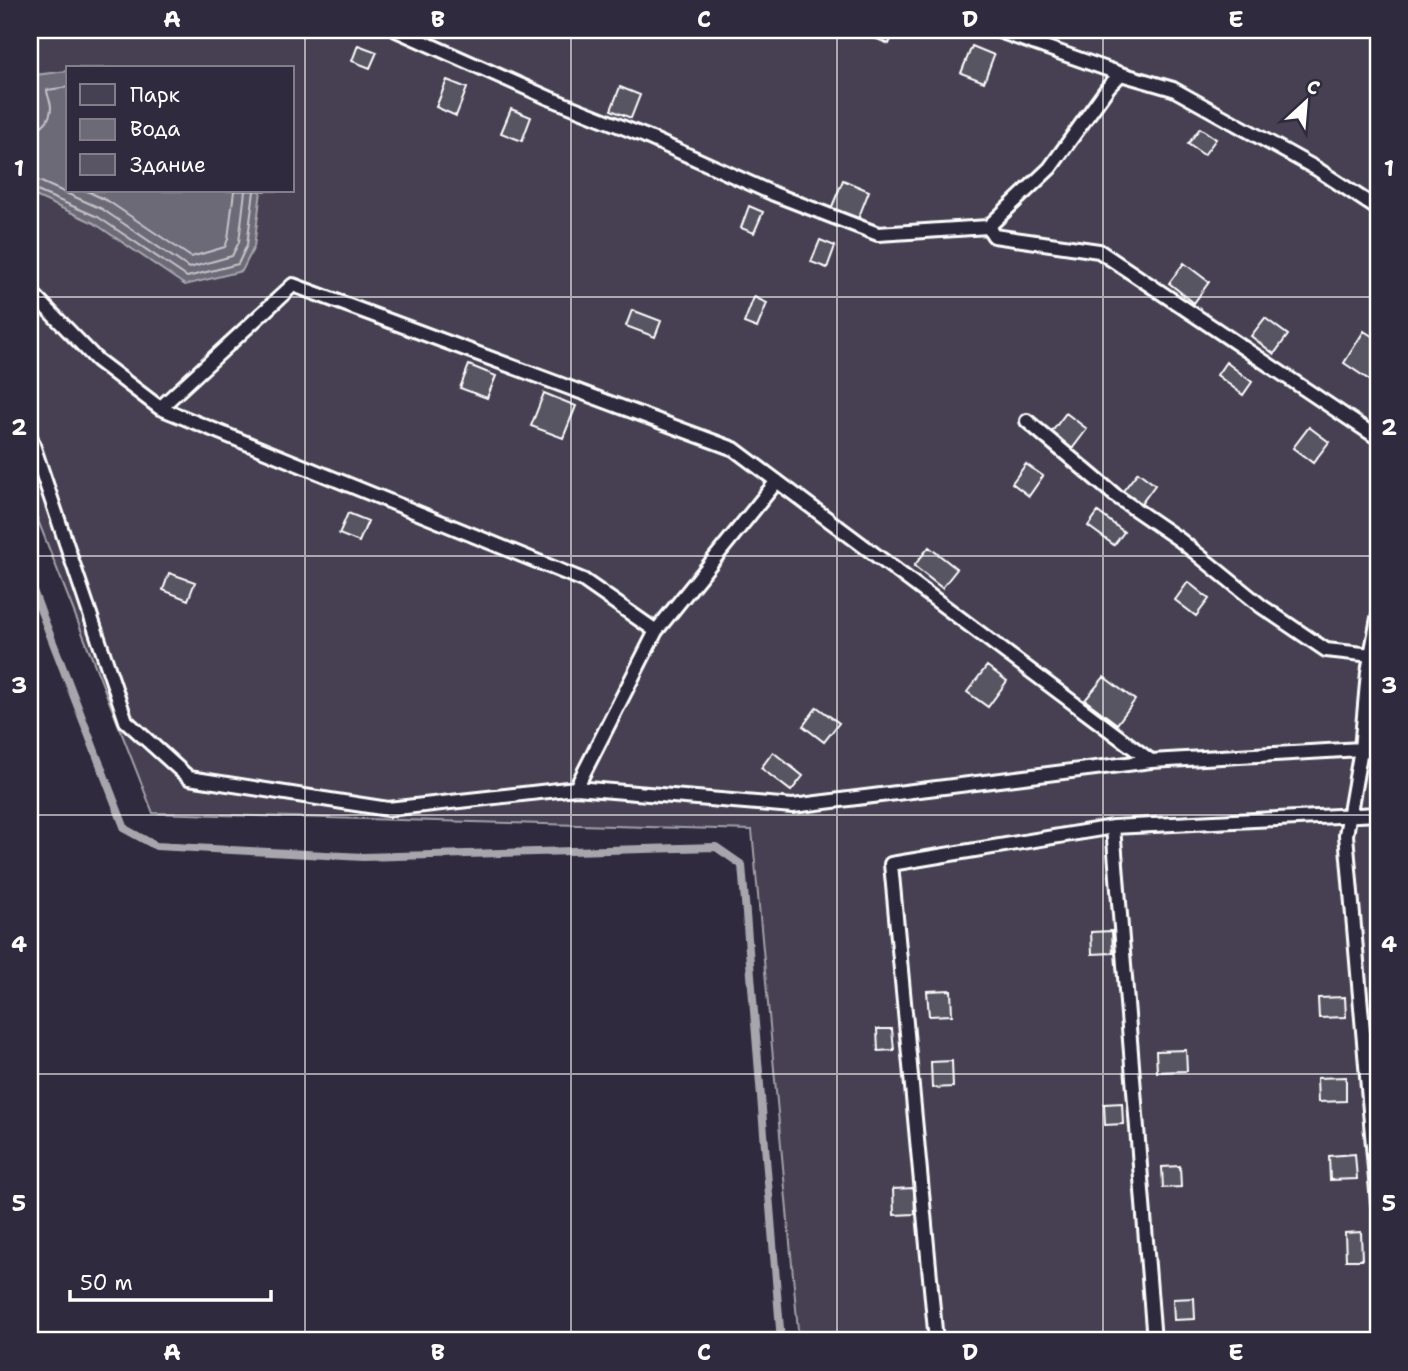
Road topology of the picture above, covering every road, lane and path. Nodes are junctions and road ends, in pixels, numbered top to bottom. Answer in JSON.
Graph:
{"nodes":[{"id":1,"x":396,"y":30,"type":"edge"},
{"id":2,"x":996,"y":30,"type":"edge"},
{"id":3,"x":1121,"y":74,"type":"junction"},
{"id":4,"x":1378,"y":209,"type":"edge"},
{"id":5,"x":988,"y":227,"type":"junction"},
{"id":6,"x":30,"y":291,"type":"edge"},
{"id":7,"x":160,"y":408,"type":"junction"},
{"id":8,"x":1027,"y":421,"type":"dead end"},
{"id":9,"x":30,"y":436,"type":"edge"},
{"id":10,"x":1378,"y":438,"type":"edge"},
{"id":11,"x":777,"y":481,"type":"junction"},
{"id":12,"x":1378,"y":618,"type":"edge"},
{"id":13,"x":656,"y":631,"type":"junction"},
{"id":14,"x":1372,"y":655,"type":"junction"},
{"id":15,"x":1361,"y":749,"type":"junction"},
{"id":16,"x":1378,"y":752,"type":"edge"},
{"id":17,"x":1151,"y":761,"type":"junction"},
{"id":18,"x":576,"y":788,"type":"junction"},
{"id":19,"x":1378,"y":814,"type":"edge"},
{"id":20,"x":1349,"y":817,"type":"junction"},
{"id":21,"x":1113,"y":827,"type":"junction"},
{"id":22,"x":1378,"y":1203,"type":"edge"},
{"id":23,"x":936,"y":1341,"type":"edge"},
{"id":24,"x":1154,"y":1341,"type":"edge"}],
"edges":[{"from":1,"to":5,"type":"lane"},
{"from":2,"to":3,"type":"lane"},
{"from":3,"to":4,"type":"lane"},
{"from":3,"to":5,"type":"lane"},
{"from":5,"to":10,"type":"lane"},
{"from":6,"to":7,"type":"lane"},
{"from":7,"to":11,"type":"lane"},
{"from":7,"to":13,"type":"lane"},
{"from":8,"to":14,"type":"lane"},
{"from":9,"to":18,"type":"lane"},
{"from":11,"to":13,"type":"lane"},
{"from":11,"to":17,"type":"lane"},
{"from":12,"to":14,"type":"lane"},
{"from":13,"to":18,"type":"lane"},
{"from":14,"to":15,"type":"lane"},
{"from":15,"to":16,"type":"lane"},
{"from":15,"to":17,"type":"lane"},
{"from":15,"to":20,"type":"lane"},
{"from":17,"to":18,"type":"lane"},
{"from":19,"to":20,"type":"lane"},
{"from":20,"to":21,"type":"lane"},
{"from":20,"to":22,"type":"lane"},
{"from":21,"to":23,"type":"lane"},
{"from":21,"to":24,"type":"lane"}]}
